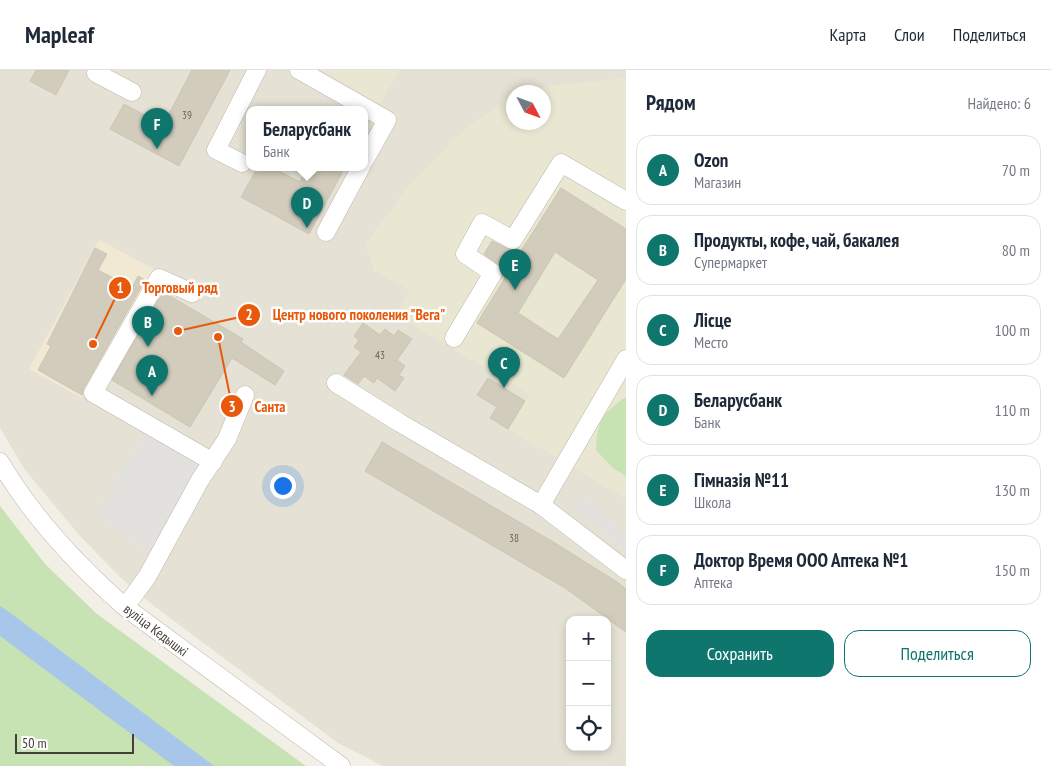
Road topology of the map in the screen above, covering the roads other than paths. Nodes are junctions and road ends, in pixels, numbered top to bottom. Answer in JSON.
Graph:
{"nodes":[{"id":1,"x":97,"y":70,"type":"edge"},
{"id":2,"x":257,"y":70,"type":"edge"},
{"id":3,"x":299,"y":70,"type":"edge"},
{"id":4,"x":132,"y":92,"type":"dead end"},
{"id":5,"x":362,"y":106,"type":"edge"},
{"id":6,"x":368,"y":109,"type":"edge"},
{"id":7,"x":368,"y":154,"type":"edge"},
{"id":8,"x":242,"y":163,"type":"dead end"},
{"id":9,"x":359,"y":171,"type":"edge"},
{"id":10,"x":626,"y":201,"type":"edge"},
{"id":11,"x":326,"y":232,"type":"dead end"},
{"id":12,"x":192,"y":293,"type":"dead end"},
{"id":13,"x":454,"y":338,"type":"dead end"},
{"id":14,"x":626,"y":359,"type":"edge"},
{"id":15,"x":336,"y":383,"type":"dead end"},
{"id":16,"x":245,"y":395,"type":"dead end"},
{"id":17,"x":0,"y":462,"type":"edge"},
{"id":18,"x":213,"y":462,"type":"junction"},
{"id":19,"x":541,"y":505,"type":"junction"},
{"id":20,"x":626,"y":570,"type":"edge"},
{"id":21,"x":125,"y":607,"type":"junction"},
{"id":22,"x":341,"y":766,"type":"edge"}],
"edges":[{"from":1,"to":4,"type":"street"},
{"from":2,"to":8,"type":"street"},
{"from":3,"to":5,"type":"street"},
{"from":6,"to":7,"type":"street"},
{"from":9,"to":11,"type":"street"},
{"from":10,"to":13,"type":"street"},
{"from":12,"to":18,"type":"street"},
{"from":14,"to":19,"type":"street"},
{"from":15,"to":19,"type":"street"},
{"from":16,"to":18,"type":"street"},
{"from":17,"to":21,"type":"street","name":"вуліца Кедышкі"},
{"from":18,"to":21,"type":"street"},
{"from":19,"to":20,"type":"street"},
{"from":21,"to":22,"type":"street","name":"вуліца Кедышкі"}]}
